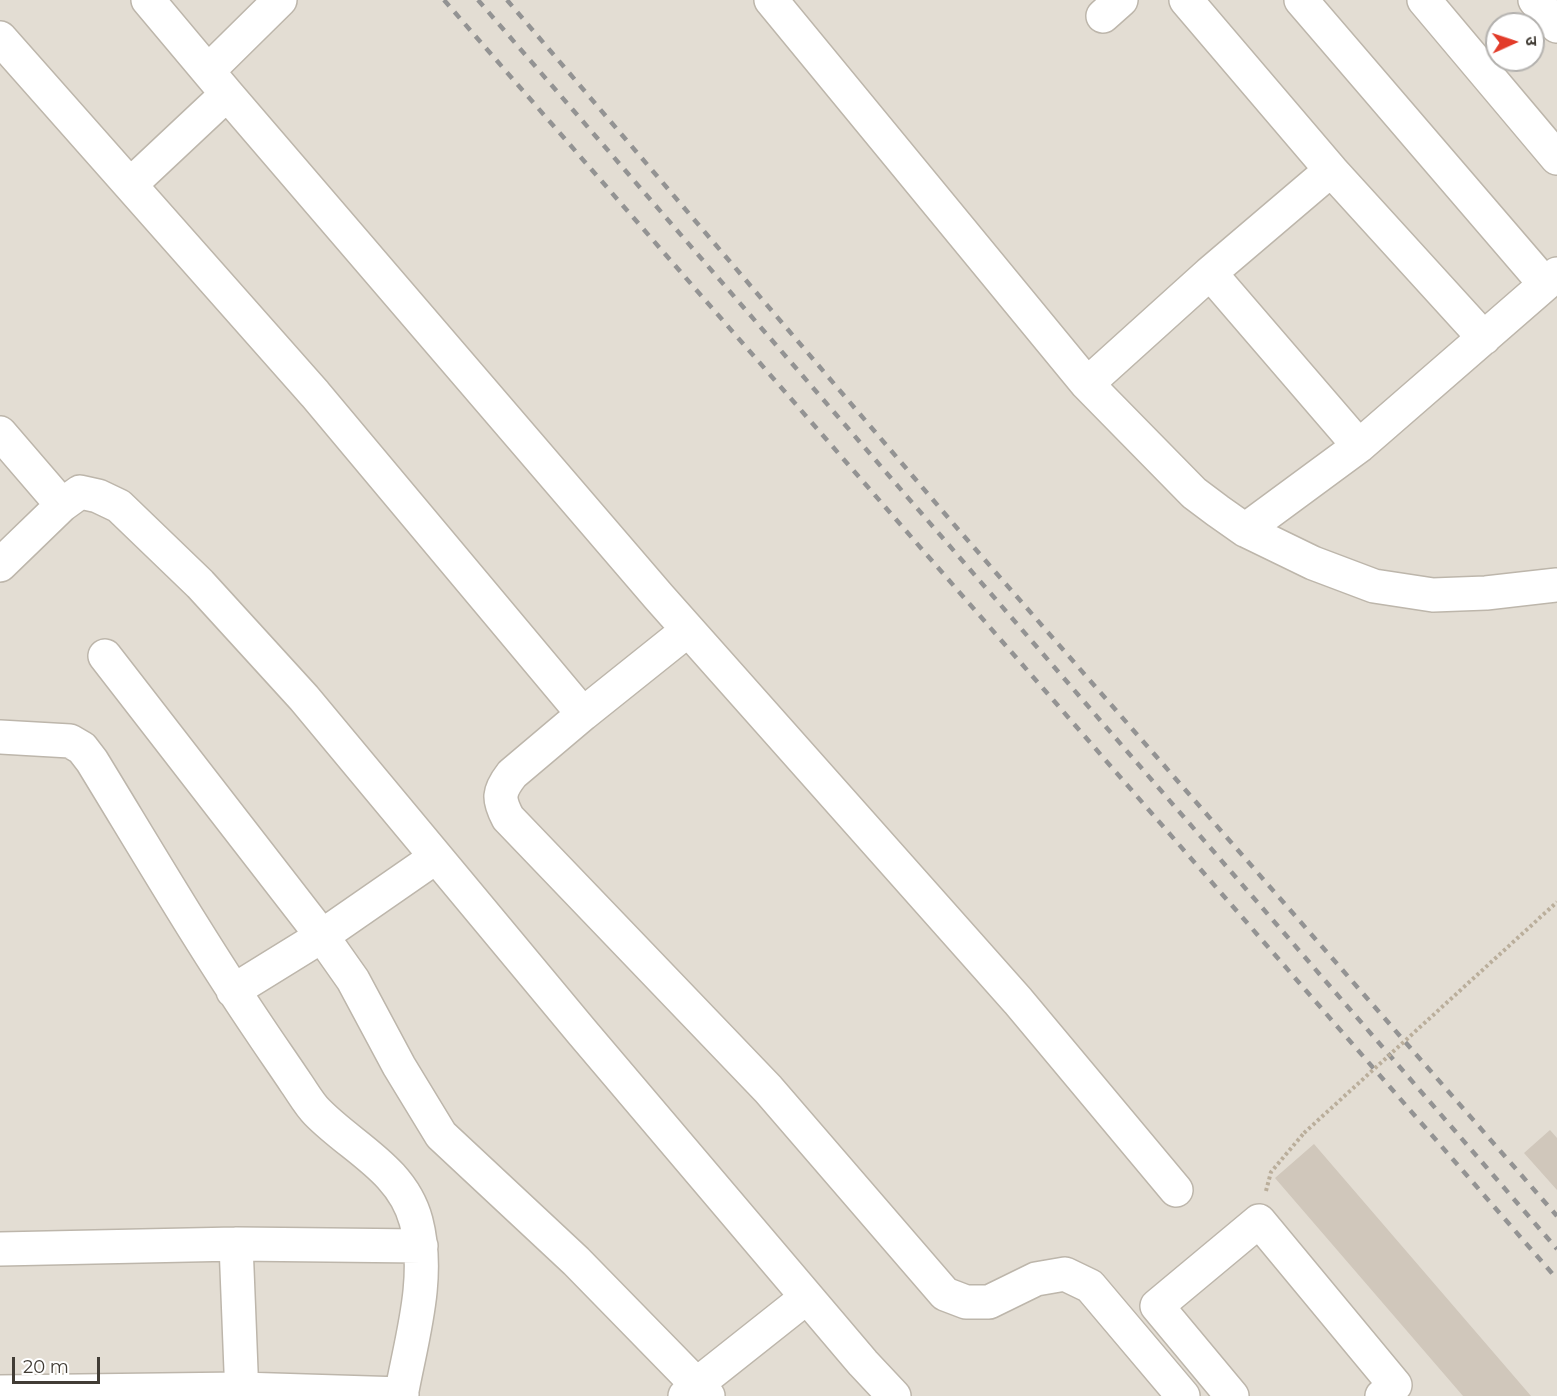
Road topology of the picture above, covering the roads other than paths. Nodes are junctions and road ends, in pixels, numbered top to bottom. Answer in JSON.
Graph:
{"nodes":[{"id":1,"x":148,"y":0,"type":"edge"},
{"id":2,"x":280,"y":0,"type":"edge"},
{"id":3,"x":1186,"y":0,"type":"edge"},
{"id":4,"x":1301,"y":0,"type":"edge"},
{"id":5,"x":1424,"y":0,"type":"edge"},
{"id":6,"x":1535,"y":0,"type":"edge"},
{"id":7,"x":785,"y":5,"type":"edge"},
{"id":8,"x":1557,"y":26,"type":"edge"},
{"id":9,"x":0,"y":38,"type":"edge"},
{"id":10,"x":218,"y":83,"type":"junction"},
{"id":11,"x":1557,"y":158,"type":"edge"},
{"id":12,"x":1331,"y":170,"type":"junction"},
{"id":13,"x":130,"y":185,"type":"junction"},
{"id":14,"x":1210,"y":273,"type":"junction"},
{"id":15,"x":1551,"y":279,"type":"edge"},
{"id":16,"x":1484,"y":338,"type":"junction"},
{"id":17,"x":1087,"y":384,"type":"junction"},
{"id":18,"x":0,"y":433,"type":"edge"},
{"id":19,"x":1359,"y":446,"type":"junction"},
{"id":20,"x":62,"y":505,"type":"junction"},
{"id":21,"x":1245,"y":530,"type":"junction"},
{"id":22,"x":0,"y":565,"type":"edge"},
{"id":23,"x":1557,"y":585,"type":"edge"},
{"id":24,"x":688,"y":630,"type":"junction"},
{"id":25,"x":105,"y":656,"type":"dead end"},
{"id":26,"x":583,"y":714,"type":"junction"},
{"id":27,"x":0,"y":738,"type":"edge"},
{"id":28,"x":436,"y":857,"type":"junction"},
{"id":29,"x":322,"y":936,"type":"junction"},
{"id":30,"x":233,"y":991,"type":"junction"},
{"id":31,"x":1176,"y":1190,"type":"dead end"},
{"id":32,"x":236,"y":1244,"type":"junction"},
{"id":33,"x":421,"y":1246,"type":"junction"},
{"id":34,"x":0,"y":1249,"type":"edge"},
{"id":35,"x":807,"y":1297,"type":"junction"},
{"id":36,"x":0,"y":1392,"type":"edge"},
{"id":37,"x":696,"y":1392,"type":"edge"},
{"id":38,"x":242,"y":1393,"type":"edge"},
{"id":39,"x":1226,"y":1394,"type":"edge"},
{"id":40,"x":402,"y":1395,"type":"edge"},
{"id":41,"x":894,"y":1396,"type":"edge"},
{"id":42,"x":1183,"y":1396,"type":"edge"},
{"id":43,"x":1382,"y":1396,"type":"edge"}],
"edges":[{"from":1,"to":10,"type":"street"},
{"from":2,"to":10,"type":"street"},
{"from":3,"to":12,"type":"street"},
{"from":4,"to":15,"type":"street"},
{"from":5,"to":11,"type":"street"},
{"from":6,"to":8,"type":"street"},
{"from":7,"to":17,"type":"street"},
{"from":9,"to":13,"type":"street"},
{"from":10,"to":13,"type":"street"},
{"from":10,"to":24,"type":"street"},
{"from":12,"to":14,"type":"street"},
{"from":12,"to":16,"type":"street"},
{"from":13,"to":26,"type":"street"},
{"from":14,"to":17,"type":"street"},
{"from":14,"to":19,"type":"street"},
{"from":15,"to":16,"type":"street"},
{"from":16,"to":19,"type":"street"},
{"from":17,"to":21,"type":"street"},
{"from":18,"to":20,"type":"street"},
{"from":19,"to":21,"type":"street"},
{"from":20,"to":22,"type":"street"},
{"from":20,"to":28,"type":"street"},
{"from":21,"to":23,"type":"street"},
{"from":24,"to":26,"type":"street"},
{"from":24,"to":31,"type":"street"},
{"from":25,"to":29,"type":"street"},
{"from":26,"to":42,"type":"street"},
{"from":27,"to":30,"type":"street"},
{"from":28,"to":29,"type":"street"},
{"from":28,"to":35,"type":"street"},
{"from":29,"to":30,"type":"street"},
{"from":29,"to":37,"type":"street"},
{"from":30,"to":33,"type":"street"},
{"from":32,"to":33,"type":"street"},
{"from":32,"to":34,"type":"street"},
{"from":32,"to":38,"type":"street"},
{"from":33,"to":40,"type":"street"},
{"from":35,"to":37,"type":"street"},
{"from":35,"to":41,"type":"street"},
{"from":36,"to":38,"type":"street"},
{"from":38,"to":40,"type":"street"},
{"from":39,"to":43,"type":"street"}]}
